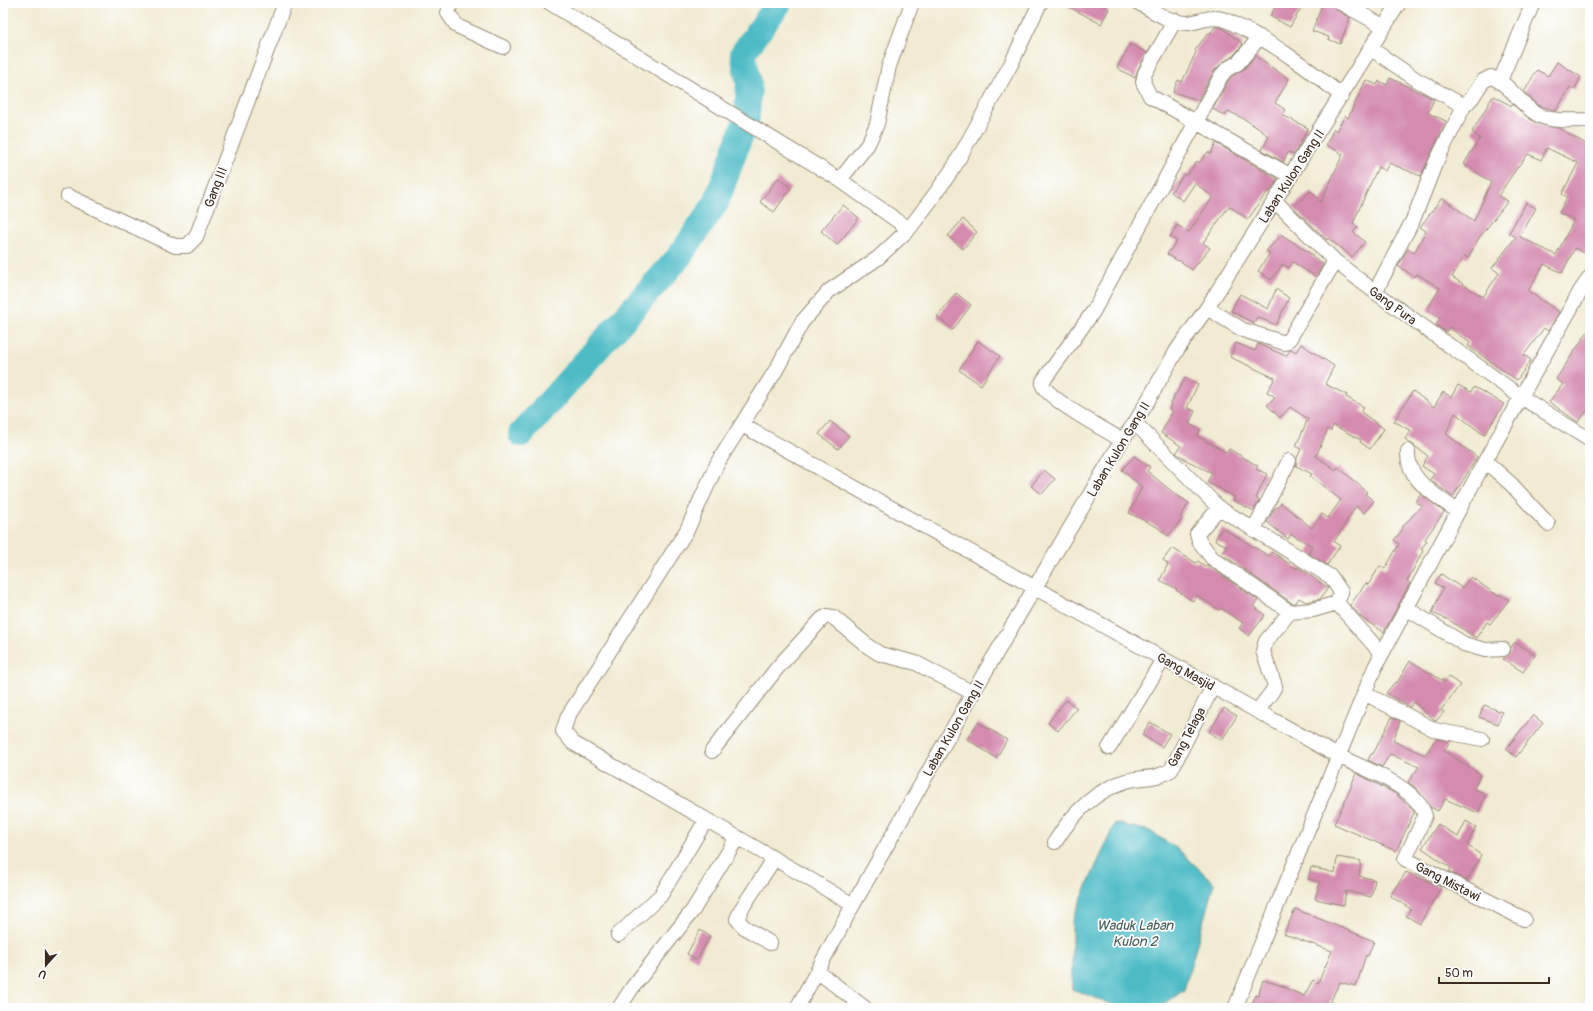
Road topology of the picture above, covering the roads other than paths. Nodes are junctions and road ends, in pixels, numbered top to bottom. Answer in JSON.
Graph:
{"nodes":[{"id":1,"x":285,"y":3,"type":"edge"},
{"id":2,"x":451,"y":3,"type":"edge"},
{"id":3,"x":550,"y":3,"type":"edge"},
{"id":4,"x":912,"y":3,"type":"edge"},
{"id":5,"x":1040,"y":3,"type":"edge"},
{"id":6,"x":1139,"y":3,"type":"edge"},
{"id":7,"x":1341,"y":3,"type":"edge"},
{"id":8,"x":1399,"y":3,"type":"edge"},
{"id":9,"x":1533,"y":3,"type":"edge"},
{"id":10,"x":1175,"y":20,"type":"junction"},
{"id":11,"x":1383,"y":26,"type":"junction"},
{"id":12,"x":1260,"y":37,"type":"junction"},
{"id":13,"x":503,"y":48,"type":"dead end"},
{"id":14,"x":1370,"y":48,"type":"junction"},
{"id":15,"x":1500,"y":81,"type":"junction"},
{"id":16,"x":1342,"y":96,"type":"junction"},
{"id":17,"x":1464,"y":106,"type":"junction"},
{"id":18,"x":1196,"y":120,"type":"junction"},
{"id":19,"x":1590,"y":120,"type":"edge"},
{"id":20,"x":1291,"y":176,"type":"junction"},
{"id":21,"x":840,"y":180,"type":"junction"},
{"id":22,"x":68,"y":196,"type":"dead end"},
{"id":23,"x":1275,"y":201,"type":"junction"},
{"id":24,"x":910,"y":229,"type":"junction"},
{"id":25,"x":1335,"y":261,"type":"junction"},
{"id":26,"x":1590,"y":278,"type":"edge"},
{"id":27,"x":1375,"y":292,"type":"junction"},
{"id":28,"x":1585,"y":292,"type":"edge"},
{"id":29,"x":1207,"y":308,"type":"junction"},
{"id":30,"x":1521,"y":397,"type":"junction"},
{"id":31,"x":1134,"y":423,"type":"junction"},
{"id":32,"x":742,"y":424,"type":"junction"},
{"id":33,"x":1122,"y":440,"type":"junction"},
{"id":34,"x":1590,"y":440,"type":"edge"},
{"id":35,"x":1408,"y":450,"type":"dead end"},
{"id":36,"x":1289,"y":461,"type":"dead end"},
{"id":37,"x":1485,"y":461,"type":"junction"},
{"id":38,"x":1219,"y":508,"type":"junction"},
{"id":39,"x":1458,"y":512,"type":"junction"},
{"id":40,"x":1548,"y":524,"type":"dead end"},
{"id":41,"x":1254,"y":529,"type":"junction"},
{"id":42,"x":1034,"y":588,"type":"junction"},
{"id":43,"x":1337,"y":603,"type":"junction"},
{"id":44,"x":1406,"y":608,"type":"junction"},
{"id":45,"x":1290,"y":612,"type":"junction"},
{"id":46,"x":1503,"y":649,"type":"dead end"},
{"id":47,"x":1382,"y":654,"type":"junction"},
{"id":48,"x":1163,"y":659,"type":"junction"},
{"id":49,"x":1212,"y":686,"type":"junction"},
{"id":50,"x":1364,"y":692,"type":"junction"},
{"id":51,"x":973,"y":693,"type":"junction"},
{"id":52,"x":1258,"y":710,"type":"junction"},
{"id":53,"x":1482,"y":739,"type":"dead end"},
{"id":54,"x":1109,"y":748,"type":"dead end"},
{"id":55,"x":712,"y":751,"type":"dead end"},
{"id":56,"x":1338,"y":756,"type":"junction"},
{"id":57,"x":706,"y":820,"type":"junction"},
{"id":58,"x":737,"y":838,"type":"junction"},
{"id":59,"x":1055,"y":842,"type":"dead end"},
{"id":60,"x":774,"y":859,"type":"junction"},
{"id":61,"x":853,"y":905,"type":"junction"},
{"id":62,"x":1524,"y":919,"type":"dead end"},
{"id":63,"x":618,"y":935,"type":"dead end"},
{"id":64,"x":770,"y":943,"type":"dead end"},
{"id":65,"x":818,"y":972,"type":"junction"},
{"id":66,"x":618,"y":1008,"type":"edge"},
{"id":67,"x":797,"y":1008,"type":"edge"},
{"id":68,"x":865,"y":1008,"type":"edge"},
{"id":69,"x":1235,"y":1008,"type":"edge"}],
"edges":[{"from":1,"to":22,"type":"street","name":"Gang III"},
{"from":2,"to":13,"type":"street"},
{"from":3,"to":21,"type":"street"},
{"from":4,"to":21,"type":"street"},
{"from":5,"to":24,"type":"street"},
{"from":6,"to":10,"type":"street"},
{"from":7,"to":11,"type":"street"},
{"from":8,"to":11,"type":"street","name":"Laban Kulon Gang II"},
{"from":9,"to":15,"type":"street"},
{"from":10,"to":12,"type":"street"},
{"from":10,"to":18,"type":"street"},
{"from":11,"to":14,"type":"street","name":"Laban Kulon Gang II"},
{"from":12,"to":16,"type":"street"},
{"from":12,"to":18,"type":"street"},
{"from":14,"to":16,"type":"street","name":"Laban Kulon Gang II"},
{"from":14,"to":17,"type":"street"},
{"from":15,"to":17,"type":"street"},
{"from":15,"to":19,"type":"street"},
{"from":16,"to":20,"type":"street","name":"Laban Kulon Gang II"},
{"from":17,"to":27,"type":"street"},
{"from":18,"to":20,"type":"street"},
{"from":18,"to":33,"type":"street"},
{"from":20,"to":23,"type":"street","name":"Laban Kulon Gang II"},
{"from":21,"to":24,"type":"street"},
{"from":23,"to":25,"type":"street","name":"Gang Pura"},
{"from":23,"to":29,"type":"street","name":"Laban Kulon Gang II"},
{"from":24,"to":32,"type":"street"},
{"from":25,"to":27,"type":"street","name":"Gang Pura"},
{"from":25,"to":29,"type":"street"},
{"from":26,"to":28,"type":"street"},
{"from":27,"to":30,"type":"street","name":"Gang Pura"},
{"from":28,"to":30,"type":"street"},
{"from":29,"to":31,"type":"street","name":"Laban Kulon Gang II"},
{"from":30,"to":34,"type":"street","name":"Gang Pura"},
{"from":30,"to":37,"type":"street"},
{"from":31,"to":33,"type":"street","name":"Laban Kulon Gang II"},
{"from":31,"to":38,"type":"street"},
{"from":32,"to":42,"type":"street","name":"Gang Masjid"},
{"from":32,"to":57,"type":"street"},
{"from":33,"to":42,"type":"street","name":"Laban Kulon Gang II"},
{"from":35,"to":39,"type":"street"},
{"from":36,"to":41,"type":"street"},
{"from":37,"to":39,"type":"street"},
{"from":37,"to":40,"type":"street"},
{"from":38,"to":41,"type":"street"},
{"from":38,"to":45,"type":"street"},
{"from":39,"to":44,"type":"street"},
{"from":41,"to":43,"type":"street"},
{"from":42,"to":48,"type":"street","name":"Gang Masjid"},
{"from":42,"to":51,"type":"street","name":"Laban Kulon Gang II"},
{"from":43,"to":45,"type":"street"},
{"from":43,"to":47,"type":"street"},
{"from":44,"to":46,"type":"street"},
{"from":44,"to":47,"type":"street"},
{"from":45,"to":52,"type":"street"},
{"from":47,"to":50,"type":"street"},
{"from":48,"to":49,"type":"street","name":"Gang Masjid"},
{"from":48,"to":54,"type":"street"},
{"from":49,"to":52,"type":"street","name":"Gang Masjid"},
{"from":49,"to":59,"type":"street","name":"Gang Telaga"},
{"from":50,"to":53,"type":"street"},
{"from":50,"to":56,"type":"street"},
{"from":51,"to":55,"type":"street"},
{"from":51,"to":61,"type":"street","name":"Laban Kulon Gang II"},
{"from":52,"to":56,"type":"street","name":"Gang Masjid"},
{"from":56,"to":62,"type":"street","name":"Gang Mistawi"},
{"from":56,"to":69,"type":"street"},
{"from":57,"to":58,"type":"street"},
{"from":57,"to":63,"type":"street"},
{"from":58,"to":60,"type":"street"},
{"from":58,"to":66,"type":"street"},
{"from":60,"to":61,"type":"street"},
{"from":60,"to":64,"type":"street"},
{"from":61,"to":65,"type":"street","name":"Laban Kulon Gang II"},
{"from":65,"to":67,"type":"street","name":"Laban Kulon Gang II"},
{"from":65,"to":68,"type":"street"}]}
